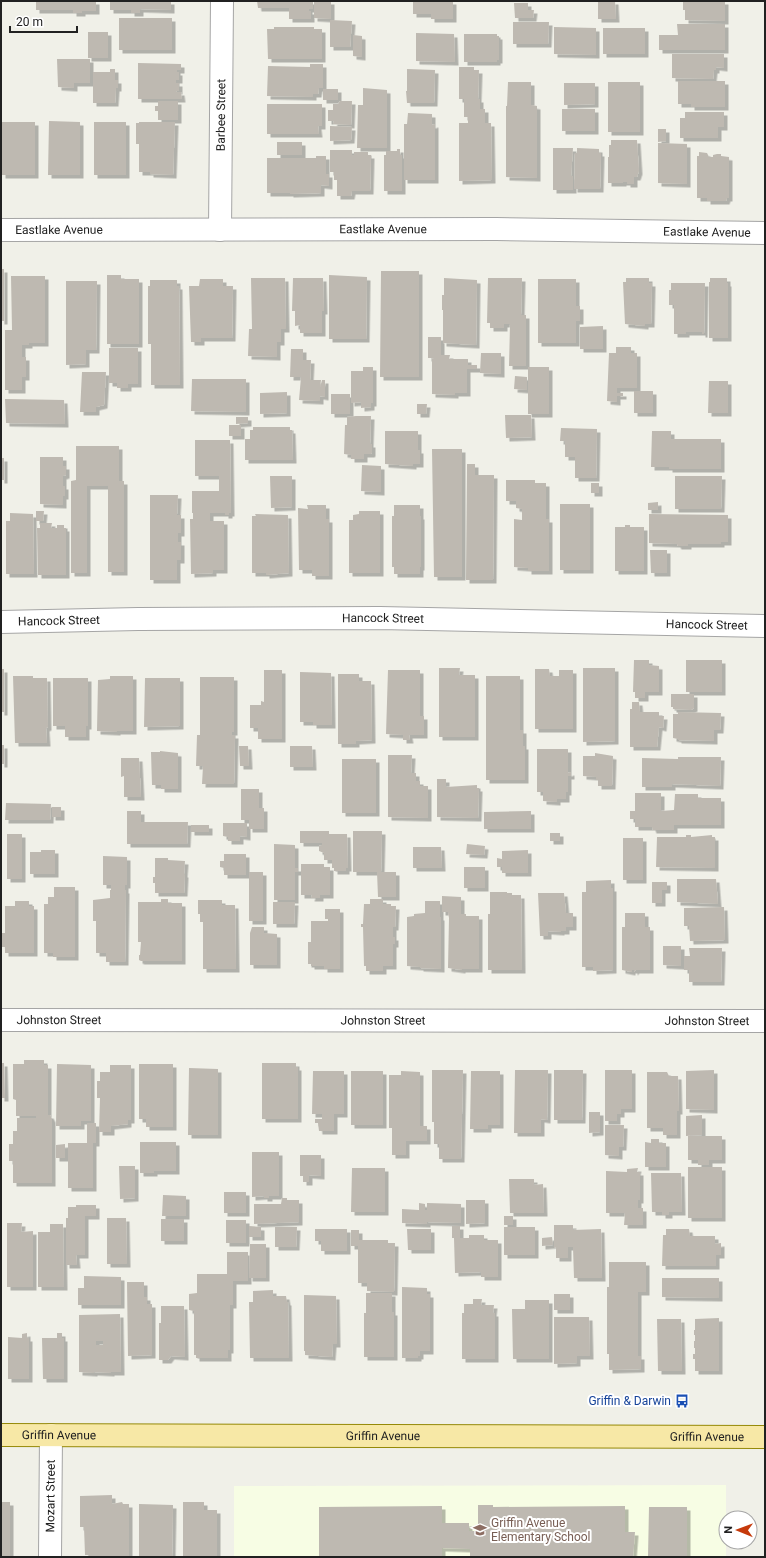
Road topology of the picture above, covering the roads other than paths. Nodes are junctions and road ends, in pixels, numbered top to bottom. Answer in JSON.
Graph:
{"nodes":[{"id":1,"x":222,"y":1,"type":"edge"},
{"id":2,"x":1,"y":230,"type":"edge"},
{"id":3,"x":220,"y":230,"type":"junction"},
{"id":4,"x":765,"y":233,"type":"edge"},
{"id":5,"x":1,"y":622,"type":"edge"},
{"id":6,"x":765,"y":626,"type":"edge"},
{"id":7,"x":1,"y":1020,"type":"edge"},
{"id":8,"x":765,"y":1021,"type":"edge"},
{"id":9,"x":1,"y":1435,"type":"edge"},
{"id":10,"x":51,"y":1435,"type":"junction"},
{"id":11,"x":765,"y":1437,"type":"edge"},
{"id":12,"x":50,"y":1557,"type":"edge"}],
"edges":[{"from":1,"to":3,"type":"street","name":"Barbee Street"},
{"from":2,"to":3,"type":"street","name":"Eastlake Avenue"},
{"from":3,"to":4,"type":"street","name":"Eastlake Avenue"},
{"from":5,"to":6,"type":"street","name":"Hancock Street"},
{"from":7,"to":8,"type":"street","name":"Johnston Street"},
{"from":9,"to":10,"type":"main road","name":"Griffin Avenue"},
{"from":10,"to":11,"type":"main road","name":"Griffin Avenue"},
{"from":10,"to":12,"type":"street","name":"Mozart Street"}]}
